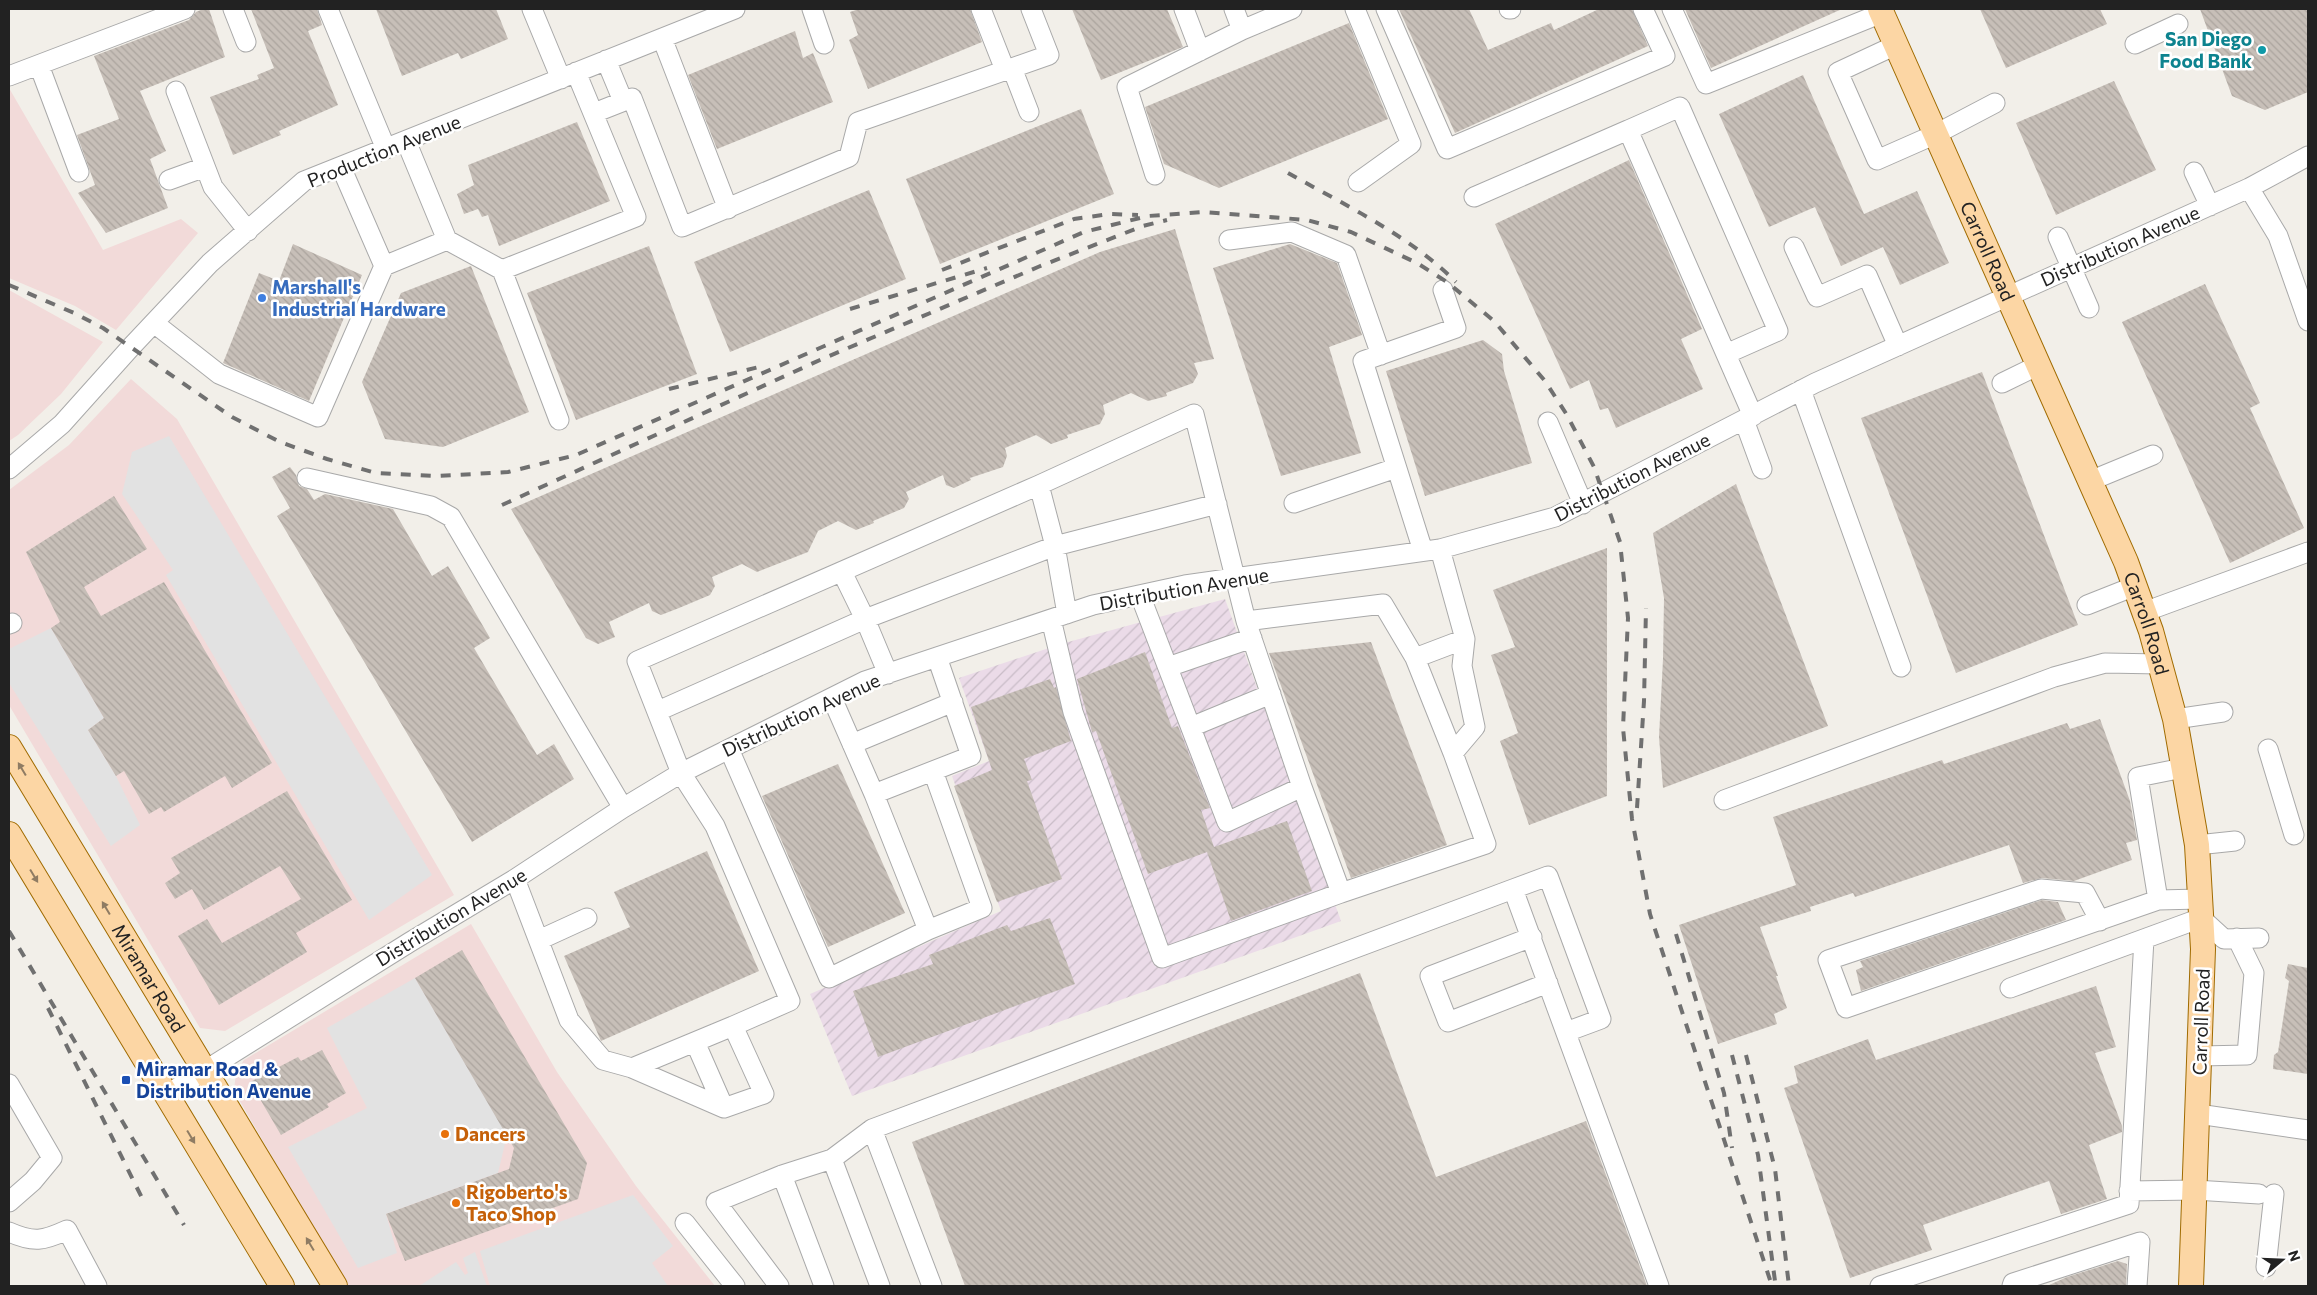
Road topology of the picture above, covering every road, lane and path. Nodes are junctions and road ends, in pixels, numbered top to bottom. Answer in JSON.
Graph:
{"nodes":[{"id":1,"x":185,"y":9,"type":"edge"},
{"id":2,"x":233,"y":9,"type":"edge"},
{"id":3,"x":328,"y":9,"type":"edge"},
{"id":4,"x":532,"y":9,"type":"edge"},
{"id":5,"x":812,"y":9,"type":"edge"},
{"id":6,"x":980,"y":9,"type":"edge"},
{"id":7,"x":1031,"y":9,"type":"edge"},
{"id":8,"x":1184,"y":9,"type":"edge"},
{"id":9,"x":1234,"y":9,"type":"edge"},
{"id":10,"x":1292,"y":9,"type":"edge"},
{"id":11,"x":1356,"y":9,"type":"edge"},
{"id":12,"x":1386,"y":9,"type":"edge"},
{"id":13,"x":1643,"y":9,"type":"edge"},
{"id":14,"x":1672,"y":9,"type":"edge"},
{"id":15,"x":725,"y":11,"type":"edge"},
{"id":16,"x":1881,"y":11,"type":"edge"},
{"id":17,"x":2178,"y":24,"type":"dead end"},
{"id":18,"x":1242,"y":30,"type":"junction"},
{"id":19,"x":662,"y":38,"type":"junction"},
{"id":20,"x":246,"y":42,"type":"dead end"},
{"id":21,"x":824,"y":44,"type":"dead end"},
{"id":22,"x":2135,"y":44,"type":"dead end"},
{"id":23,"x":1896,"y":46,"type":"junction"},
{"id":24,"x":1200,"y":51,"type":"junction"},
{"id":25,"x":606,"y":60,"type":"junction"},
{"id":26,"x":38,"y":65,"type":"junction"},
{"id":27,"x":1009,"y":69,"type":"junction"},
{"id":28,"x":569,"y":75,"type":"junction"},
{"id":29,"x":9,"y":76,"type":"edge"},
{"id":30,"x":176,"y":91,"type":"dead end"},
{"id":31,"x":623,"y":101,"type":"junction"},
{"id":32,"x":1995,"y":103,"type":"dead end"},
{"id":33,"x":1029,"y":112,"type":"dead end"},
{"id":34,"x":594,"y":113,"type":"junction"},
{"id":35,"x":1628,"y":130,"type":"junction"},
{"id":36,"x":1936,"y":134,"type":"junction"},
{"id":37,"x":406,"y":141,"type":"junction"},
{"id":38,"x":386,"y":149,"type":"junction"},
{"id":39,"x":2308,"y":156,"type":"edge"},
{"id":40,"x":341,"y":167,"type":"junction"},
{"id":41,"x":206,"y":168,"type":"junction"},
{"id":42,"x":79,"y":172,"type":"dead end"},
{"id":43,"x":2194,"y":172,"type":"dead end"},
{"id":44,"x":1155,"y":176,"type":"dead end"},
{"id":45,"x":169,"y":180,"type":"dead end"},
{"id":46,"x":1358,"y":182,"type":"dead end"},
{"id":47,"x":2249,"y":188,"type":"junction"},
{"id":48,"x":1474,"y":197,"type":"dead end"},
{"id":49,"x":2210,"y":206,"type":"junction"},
{"id":50,"x":728,"y":209,"type":"junction"},
{"id":51,"x":248,"y":231,"type":"junction"},
{"id":52,"x":2058,"y":237,"type":"dead end"},
{"id":53,"x":447,"y":240,"type":"junction"},
{"id":54,"x":1230,"y":240,"type":"dead end"},
{"id":55,"x":1794,"y":247,"type":"dead end"},
{"id":56,"x":384,"y":266,"type":"junction"},
{"id":57,"x":2072,"y":268,"type":"junction"},
{"id":58,"x":502,"y":270,"type":"junction"},
{"id":59,"x":1443,"y":290,"type":"dead end"},
{"id":60,"x":2009,"y":296,"type":"junction"},
{"id":61,"x":2089,"y":308,"type":"dead end"},
{"id":62,"x":2308,"y":321,"type":"edge"},
{"id":63,"x":154,"y":323,"type":"junction"},
{"id":64,"x":1898,"y":346,"type":"junction"},
{"id":65,"x":1726,"y":354,"type":"junction"},
{"id":66,"x":1381,"y":355,"type":"junction"},
{"id":67,"x":2039,"y":365,"type":"junction"},
{"id":68,"x":2002,"y":383,"type":"dead end"},
{"id":69,"x":1801,"y":390,"type":"junction"},
{"id":70,"x":1748,"y":418,"type":"junction"},
{"id":71,"x":559,"y":420,"type":"dead end"},
{"id":72,"x":1548,"y":422,"type":"dead end"},
{"id":73,"x":2153,"y":455,"type":"dead end"},
{"id":74,"x":1396,"y":468,"type":"junction"},
{"id":75,"x":9,"y":469,"type":"edge"},
{"id":76,"x":1762,"y":469,"type":"dead end"},
{"id":77,"x":306,"y":478,"type":"dead end"},
{"id":78,"x":2090,"y":481,"type":"junction"},
{"id":79,"x":1039,"y":485,"type":"junction"},
{"id":80,"x":1294,"y":503,"type":"dead end"},
{"id":81,"x":1217,"y":504,"type":"junction"},
{"id":82,"x":1583,"y":504,"type":"junction"},
{"id":83,"x":1055,"y":546,"type":"junction"},
{"id":84,"x":1431,"y":550,"type":"junction"},
{"id":85,"x":2308,"y":552,"type":"edge"},
{"id":86,"x":842,"y":572,"type":"junction"},
{"id":87,"x":1236,"y":578,"type":"junction"},
{"id":88,"x":2134,"y":586,"type":"junction"},
{"id":89,"x":1140,"y":595,"type":"junction"},
{"id":90,"x":2087,"y":605,"type":"dead end"},
{"id":91,"x":2144,"y":612,"type":"junction"},
{"id":92,"x":1059,"y":616,"type":"junction"},
{"id":93,"x":865,"y":618,"type":"junction"},
{"id":94,"x":1249,"y":630,"type":"junction"},
{"id":95,"x":1465,"y":639,"type":"junction"},
{"id":96,"x":938,"y":657,"type":"junction"},
{"id":97,"x":1415,"y":658,"type":"junction"},
{"id":98,"x":2160,"y":664,"type":"junction"},
{"id":99,"x":1168,"y":667,"type":"junction"},
{"id":100,"x":1901,"y":667,"type":"dead end"},
{"id":101,"x":888,"y":674,"type":"junction"},
{"id":102,"x":1271,"y":694,"type":"junction"},
{"id":103,"x":832,"y":698,"type":"junction"},
{"id":104,"x":953,"y":702,"type":"junction"},
{"id":105,"x":658,"y":711,"type":"junction"},
{"id":106,"x":2223,"y":712,"type":"dead end"},
{"id":107,"x":2175,"y":719,"type":"junction"},
{"id":108,"x":1191,"y":728,"type":"junction"},
{"id":109,"x":852,"y":744,"type":"junction"},
{"id":110,"x":9,"y":747,"type":"edge"},
{"id":111,"x":729,"y":749,"type":"junction"},
{"id":112,"x":2268,"y":749,"type":"dead end"},
{"id":113,"x":1453,"y":753,"type":"junction"},
{"id":114,"x":2184,"y":768,"type":"junction"},
{"id":115,"x":933,"y":771,"type":"junction"},
{"id":116,"x":681,"y":773,"type":"junction"},
{"id":117,"x":1302,"y":787,"type":"junction"},
{"id":118,"x":874,"y":794,"type":"junction"},
{"id":119,"x":1724,"y":800,"type":"dead end"},
{"id":120,"x":623,"y":808,"type":"junction"},
{"id":121,"x":9,"y":834,"type":"edge"},
{"id":122,"x":2294,"y":835,"type":"dead end"},
{"id":123,"x":2234,"y":841,"type":"dead end"},
{"id":124,"x":2197,"y":845,"type":"junction"},
{"id":125,"x":515,"y":879,"type":"junction"},
{"id":126,"x":1513,"y":889,"type":"junction"},
{"id":127,"x":1341,"y":893,"type":"junction"},
{"id":128,"x":2158,"y":900,"type":"junction"},
{"id":129,"x":2201,"y":909,"type":"junction"},
{"id":130,"x":587,"y":918,"type":"dead end"},
{"id":131,"x":2100,"y":921,"type":"junction"},
{"id":132,"x":928,"y":930,"type":"junction"},
{"id":133,"x":1532,"y":937,"type":"junction"},
{"id":134,"x":2237,"y":938,"type":"junction"},
{"id":135,"x":2259,"y":938,"type":"dead end"},
{"id":136,"x":2144,"y":939,"type":"junction"},
{"id":137,"x":539,"y":940,"type":"junction"},
{"id":138,"x":1548,"y":983,"type":"junction"},
{"id":139,"x":2010,"y":988,"type":"dead end"},
{"id":140,"x":733,"y":1026,"type":"junction"},
{"id":141,"x":1566,"y":1032,"type":"junction"},
{"id":142,"x":695,"y":1042,"type":"junction"},
{"id":143,"x":2200,"y":1056,"type":"junction"},
{"id":144,"x":632,"y":1068,"type":"junction"},
{"id":145,"x":203,"y":1070,"type":"junction"},
{"id":146,"x":9,"y":1084,"type":"edge"},
{"id":147,"x":166,"y":1095,"type":"junction"},
{"id":148,"x":724,"y":1108,"type":"junction"},
{"id":149,"x":2198,"y":1114,"type":"junction"},
{"id":150,"x":872,"y":1129,"type":"junction"},
{"id":151,"x":2308,"y":1130,"type":"edge"},
{"id":152,"x":832,"y":1159,"type":"junction"},
{"id":153,"x":782,"y":1175,"type":"junction"},
{"id":154,"x":2195,"y":1190,"type":"junction"},
{"id":155,"x":2129,"y":1191,"type":"junction"},
{"id":156,"x":9,"y":1202,"type":"edge"},
{"id":157,"x":685,"y":1223,"type":"dead end"},
{"id":158,"x":9,"y":1232,"type":"edge"},
{"id":159,"x":2266,"y":1267,"type":"dead end"},
{"id":160,"x":97,"y":1286,"type":"edge"},
{"id":161,"x":282,"y":1286,"type":"edge"},
{"id":162,"x":335,"y":1286,"type":"edge"},
{"id":163,"x":735,"y":1286,"type":"edge"},
{"id":164,"x":779,"y":1286,"type":"edge"},
{"id":165,"x":824,"y":1286,"type":"edge"},
{"id":166,"x":880,"y":1286,"type":"edge"},
{"id":167,"x":932,"y":1286,"type":"edge"},
{"id":168,"x":1659,"y":1286,"type":"edge"},
{"id":169,"x":1880,"y":1286,"type":"edge"},
{"id":170,"x":2012,"y":1286,"type":"edge"},
{"id":171,"x":2137,"y":1286,"type":"edge"},
{"id":172,"x":2191,"y":1286,"type":"edge"}],
"edges":[{"from":1,"to":26,"type":"street"},
{"from":2,"to":20,"type":"street"},
{"from":3,"to":38,"type":"street"},
{"from":4,"to":28,"type":"street"},
{"from":5,"to":21,"type":"street"},
{"from":6,"to":27,"type":"street"},
{"from":7,"to":27,"type":"street"},
{"from":8,"to":24,"type":"street"},
{"from":9,"to":18,"type":"street"},
{"from":10,"to":18,"type":"street"},
{"from":11,"to":46,"type":"street"},
{"from":12,"to":13,"type":"street"},
{"from":14,"to":16,"type":"street"},
{"from":15,"to":19,"type":"street","name":"Production Avenue"},
{"from":16,"to":23,"type":"main road","name":"Carroll Road"},
{"from":17,"to":22,"type":"street"},
{"from":18,"to":24,"type":"street"},
{"from":19,"to":25,"type":"street","name":"Production Avenue"},
{"from":19,"to":50,"type":"street"},
{"from":23,"to":36,"type":"main road","name":"Carroll Road"},
{"from":23,"to":36,"type":"street"},
{"from":24,"to":44,"type":"street"},
{"from":25,"to":28,"type":"street","name":"Production Avenue"},
{"from":25,"to":31,"type":"street"},
{"from":26,"to":29,"type":"street"},
{"from":26,"to":42,"type":"street"},
{"from":27,"to":33,"type":"street"},
{"from":27,"to":50,"type":"street"},
{"from":28,"to":34,"type":"street"},
{"from":28,"to":37,"type":"street","name":"Production Avenue"},
{"from":30,"to":41,"type":"street"},
{"from":31,"to":34,"type":"street"},
{"from":31,"to":50,"type":"street"},
{"from":32,"to":36,"type":"street"},
{"from":34,"to":58,"type":"street"},
{"from":35,"to":48,"type":"street"},
{"from":35,"to":65,"type":"street"},
{"from":35,"to":65,"type":"street"},
{"from":36,"to":60,"type":"main road","name":"Carroll Road"},
{"from":37,"to":38,"type":"street","name":"Production Avenue"},
{"from":37,"to":53,"type":"street"},
{"from":38,"to":40,"type":"street","name":"Production Avenue"},
{"from":39,"to":47,"type":"street","name":"Distribution Avenue"},
{"from":40,"to":51,"type":"street","name":"Production Avenue"},
{"from":40,"to":56,"type":"street"},
{"from":41,"to":45,"type":"street"},
{"from":41,"to":51,"type":"street"},
{"from":43,"to":49,"type":"street"},
{"from":47,"to":49,"type":"street","name":"Distribution Avenue"},
{"from":47,"to":62,"type":"street"},
{"from":49,"to":57,"type":"street","name":"Distribution Avenue"},
{"from":51,"to":63,"type":"street","name":"Production Avenue"},
{"from":52,"to":57,"type":"street"},
{"from":53,"to":56,"type":"street"},
{"from":53,"to":58,"type":"street"},
{"from":54,"to":66,"type":"street"},
{"from":55,"to":64,"type":"street"},
{"from":56,"to":63,"type":"street"},
{"from":57,"to":60,"type":"street","name":"Distribution Avenue"},
{"from":57,"to":61,"type":"street"},
{"from":58,"to":71,"type":"street"},
{"from":59,"to":66,"type":"street"},
{"from":60,"to":64,"type":"street","name":"Distribution Avenue"},
{"from":60,"to":67,"type":"main road","name":"Carroll Road"},
{"from":63,"to":75,"type":"street","name":"Production Avenue"},
{"from":64,"to":69,"type":"street","name":"Distribution Avenue"},
{"from":65,"to":70,"type":"street"},
{"from":66,"to":74,"type":"street"},
{"from":67,"to":68,"type":"street"},
{"from":67,"to":78,"type":"main road","name":"Carroll Road"},
{"from":69,"to":70,"type":"street","name":"Distribution Avenue"},
{"from":69,"to":100,"type":"street"},
{"from":70,"to":76,"type":"street"},
{"from":70,"to":82,"type":"street","name":"Distribution Avenue"},
{"from":72,"to":82,"type":"street"},
{"from":73,"to":78,"type":"street"},
{"from":74,"to":80,"type":"street"},
{"from":74,"to":84,"type":"street"},
{"from":77,"to":120,"type":"street"},
{"from":78,"to":88,"type":"main road","name":"Carroll Road"},
{"from":79,"to":81,"type":"street"},
{"from":79,"to":83,"type":"street"},
{"from":79,"to":86,"type":"street"},
{"from":81,"to":83,"type":"street"},
{"from":81,"to":87,"type":"street"},
{"from":82,"to":84,"type":"street","name":"Distribution Avenue"},
{"from":83,"to":92,"type":"street"},
{"from":83,"to":93,"type":"street"},
{"from":84,"to":87,"type":"street","name":"Distribution Avenue"},
{"from":84,"to":95,"type":"street"},
{"from":85,"to":91,"type":"street"},
{"from":86,"to":93,"type":"street"},
{"from":86,"to":105,"type":"street"},
{"from":87,"to":89,"type":"street","name":"Distribution Avenue"},
{"from":87,"to":94,"type":"street"},
{"from":88,"to":90,"type":"street"},
{"from":88,"to":91,"type":"main road","name":"Carroll Road"},
{"from":89,"to":92,"type":"street","name":"Distribution Avenue"},
{"from":89,"to":99,"type":"street"},
{"from":91,"to":98,"type":"main road","name":"Carroll Road"},
{"from":92,"to":96,"type":"street","name":"Distribution Avenue"},
{"from":92,"to":127,"type":"street"},
{"from":93,"to":101,"type":"street"},
{"from":93,"to":105,"type":"street"},
{"from":94,"to":97,"type":"street"},
{"from":94,"to":99,"type":"street"},
{"from":94,"to":102,"type":"street"},
{"from":95,"to":97,"type":"street"},
{"from":95,"to":113,"type":"street"},
{"from":96,"to":101,"type":"street","name":"Distribution Avenue"},
{"from":96,"to":104,"type":"street"},
{"from":97,"to":113,"type":"street"},
{"from":98,"to":107,"type":"main road","name":"Carroll Road"},
{"from":98,"to":119,"type":"street"},
{"from":99,"to":108,"type":"street"},
{"from":101,"to":103,"type":"street","name":"Distribution Avenue"},
{"from":102,"to":108,"type":"street"},
{"from":102,"to":117,"type":"street"},
{"from":103,"to":109,"type":"street"},
{"from":103,"to":111,"type":"street","name":"Distribution Avenue"},
{"from":104,"to":109,"type":"street"},
{"from":104,"to":115,"type":"street"},
{"from":105,"to":116,"type":"street"},
{"from":106,"to":107,"type":"street"},
{"from":107,"to":114,"type":"main road","name":"Carroll Road"},
{"from":108,"to":117,"type":"street"},
{"from":109,"to":118,"type":"street"},
{"from":145,"to":110,"type":"main road","name":"Miramar Road","one_way":true},
{"from":111,"to":116,"type":"street","name":"Distribution Avenue"},
{"from":111,"to":132,"type":"street"},
{"from":112,"to":122,"type":"street"},
{"from":113,"to":127,"type":"street"},
{"from":114,"to":124,"type":"main road","name":"Carroll Road"},
{"from":114,"to":128,"type":"street"},
{"from":115,"to":118,"type":"street"},
{"from":115,"to":132,"type":"street"},
{"from":116,"to":120,"type":"street","name":"Distribution Avenue"},
{"from":116,"to":140,"type":"street"},
{"from":117,"to":127,"type":"street"},
{"from":118,"to":132,"type":"street"},
{"from":120,"to":125,"type":"street","name":"Distribution Avenue"},
{"from":121,"to":147,"type":"main road","one_way":true},
{"from":123,"to":124,"type":"street"},
{"from":124,"to":129,"type":"main road","name":"Carroll Road"},
{"from":125,"to":137,"type":"street"},
{"from":125,"to":145,"type":"street","name":"Distribution Avenue"},
{"from":126,"to":133,"type":"street"},
{"from":126,"to":141,"type":"street"},
{"from":126,"to":150,"type":"street"},
{"from":128,"to":129,"type":"street"},
{"from":128,"to":131,"type":"street"},
{"from":129,"to":134,"type":"street"},
{"from":129,"to":136,"type":"street"},
{"from":129,"to":143,"type":"main road","name":"Carroll Road"},
{"from":130,"to":137,"type":"street"},
{"from":131,"to":131,"type":"street"},
{"from":133,"to":138,"type":"street"},
{"from":133,"to":138,"type":"street"},
{"from":134,"to":135,"type":"street"},
{"from":134,"to":143,"type":"street"},
{"from":136,"to":139,"type":"street"},
{"from":136,"to":155,"type":"street"},
{"from":137,"to":144,"type":"street"},
{"from":138,"to":141,"type":"street"},
{"from":140,"to":142,"type":"street"},
{"from":140,"to":148,"type":"street"},
{"from":141,"to":168,"type":"street"},
{"from":142,"to":144,"type":"street"},
{"from":142,"to":148,"type":"street"},
{"from":143,"to":149,"type":"main road","name":"Carroll Road"},
{"from":144,"to":148,"type":"street"},
{"from":145,"to":147,"type":"street","name":"Distribution Avenue"},
{"from":162,"to":145,"type":"main road","name":"Miramar Road","one_way":true},
{"from":146,"to":156,"type":"street"},
{"from":147,"to":161,"type":"main road","one_way":true},
{"from":149,"to":151,"type":"street"},
{"from":149,"to":154,"type":"main road","name":"Carroll Road"},
{"from":150,"to":152,"type":"street"},
{"from":150,"to":167,"type":"street"},
{"from":152,"to":153,"type":"street"},
{"from":152,"to":166,"type":"street"},
{"from":153,"to":164,"type":"street"},
{"from":153,"to":165,"type":"street"},
{"from":154,"to":155,"type":"street"},
{"from":154,"to":159,"type":"street"},
{"from":154,"to":172,"type":"main road","name":"Carroll Road"},
{"from":155,"to":169,"type":"street"},
{"from":157,"to":163,"type":"street"},
{"from":158,"to":160,"type":"street"},
{"from":170,"to":171,"type":"street"}]}
